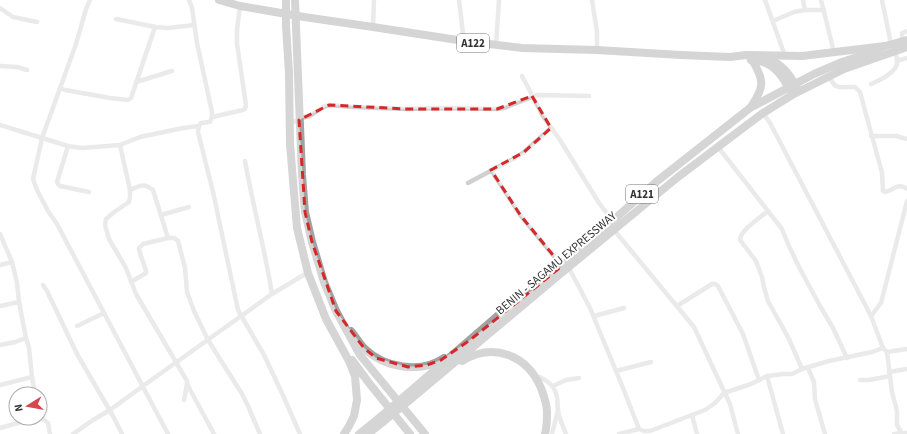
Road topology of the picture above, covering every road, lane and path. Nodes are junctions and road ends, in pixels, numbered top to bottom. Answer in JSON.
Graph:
{"nodes":[{"id":1,"x":90,"y":0,"type":"edge"},
{"id":2,"x":189,"y":0,"type":"edge"},
{"id":3,"x":219,"y":0,"type":"edge"},
{"id":4,"x":286,"y":0,"type":"edge"},
{"id":5,"x":295,"y":0,"type":"edge"},
{"id":6,"x":374,"y":0,"type":"edge"},
{"id":7,"x":459,"y":0,"type":"edge"},
{"id":8,"x":499,"y":0,"type":"edge"},
{"id":9,"x":592,"y":0,"type":"edge"},
{"id":10,"x":766,"y":0,"type":"edge"},
{"id":11,"x":803,"y":0,"type":"edge"},
{"id":12,"x":822,"y":0,"type":"edge"},
{"id":13,"x":882,"y":0,"type":"edge"},
{"id":14,"x":240,"y":6,"type":"junction"},
{"id":15,"x":0,"y":8,"type":"edge"},
{"id":16,"x":805,"y":10,"type":"junction"},
{"id":17,"x":824,"y":10,"type":"junction"},
{"id":18,"x":116,"y":19,"type":"dead end"},
{"id":19,"x":773,"y":21,"type":"junction"},
{"id":20,"x":37,"y":22,"type":"dead end"},
{"id":21,"x":194,"y":25,"type":"junction"},
{"id":22,"x":155,"y":27,"type":"junction"},
{"id":23,"x":373,"y":27,"type":"junction"},
{"id":24,"x":907,"y":31,"type":"edge"},
{"id":25,"x":464,"y":41,"type":"junction"},
{"id":26,"x":905,"y":42,"type":"edge"},
{"id":27,"x":496,"y":45,"type":"junction"},
{"id":28,"x":890,"y":47,"type":"junction"},
{"id":29,"x":597,"y":50,"type":"junction"},
{"id":30,"x":834,"y":52,"type":"junction"},
{"id":31,"x":762,"y":56,"type":"junction"},
{"id":32,"x":785,"y":56,"type":"junction"},
{"id":33,"x":730,"y":57,"type":"junction"},
{"id":34,"x":907,"y":58,"type":"edge"},
{"id":35,"x":752,"y":60,"type":"junction"},
{"id":36,"x":897,"y":61,"type":"junction"},
{"id":37,"x":0,"y":66,"type":"edge"},
{"id":38,"x":27,"y":70,"type":"dead end"},
{"id":39,"x":172,"y":72,"type":"dead end"},
{"id":40,"x":522,"y":76,"type":"dead end"},
{"id":41,"x":829,"y":76,"type":"junction"},
{"id":42,"x":136,"y":82,"type":"junction"},
{"id":43,"x":871,"y":84,"type":"dead end"},
{"id":44,"x":60,"y":88,"type":"junction"},
{"id":45,"x":794,"y":89,"type":"junction"},
{"id":46,"x":532,"y":96,"type":"junction"},
{"id":47,"x":589,"y":96,"type":"dead end"},
{"id":48,"x":750,"y":108,"type":"junction"},
{"id":49,"x":763,"y":113,"type":"junction"},
{"id":50,"x":212,"y":117,"type":"junction"},
{"id":51,"x":299,"y":120,"type":"junction"},
{"id":52,"x":290,"y":124,"type":"junction"},
{"id":53,"x":0,"y":125,"type":"edge"},
{"id":54,"x":199,"y":126,"type":"junction"},
{"id":55,"x":551,"y":128,"type":"junction"},
{"id":56,"x":871,"y":136,"type":"junction"},
{"id":57,"x":42,"y":138,"type":"junction"},
{"id":58,"x":907,"y":139,"type":"edge"},
{"id":59,"x":120,"y":145,"type":"junction"},
{"id":60,"x":68,"y":146,"type":"junction"},
{"id":61,"x":718,"y":147,"type":"junction"},
{"id":62,"x":245,"y":161,"type":"dead end"},
{"id":63,"x":491,"y":170,"type":"junction"},
{"id":64,"x":468,"y":183,"type":"dead end"},
{"id":65,"x":130,"y":190,"type":"junction"},
{"id":66,"x":907,"y":190,"type":"edge"},
{"id":67,"x":89,"y":192,"type":"dead end"},
{"id":68,"x":907,"y":203,"type":"edge"},
{"id":69,"x":189,"y":206,"type":"dead end"},
{"id":70,"x":768,"y":211,"type":"junction"},
{"id":71,"x":161,"y":216,"type":"junction"},
{"id":72,"x":612,"y":220,"type":"junction"},
{"id":73,"x":614,"y":230,"type":"junction"},
{"id":74,"x":0,"y":234,"type":"edge"},
{"id":75,"x":168,"y":238,"type":"junction"},
{"id":76,"x":12,"y":262,"type":"junction"},
{"id":77,"x":0,"y":265,"type":"edge"},
{"id":78,"x":565,"y":267,"type":"junction"},
{"id":79,"x":308,"y":274,"type":"junction"},
{"id":80,"x":131,"y":282,"type":"junction"},
{"id":81,"x":43,"y":285,"type":"dead end"},
{"id":82,"x":272,"y":294,"type":"junction"},
{"id":83,"x":19,"y":302,"type":"junction"},
{"id":84,"x":0,"y":306,"type":"edge"},
{"id":85,"x":677,"y":306,"type":"junction"},
{"id":86,"x":624,"y":308,"type":"dead end"},
{"id":87,"x":336,"y":311,"type":"junction"},
{"id":88,"x":104,"y":313,"type":"junction"},
{"id":89,"x":242,"y":316,"type":"junction"},
{"id":90,"x":594,"y":316,"type":"junction"},
{"id":91,"x":871,"y":316,"type":"junction"},
{"id":92,"x":77,"y":326,"type":"dead end"},
{"id":93,"x":26,"y":338,"type":"junction"},
{"id":94,"x":208,"y":340,"type":"junction"},
{"id":95,"x":470,"y":340,"type":"junction"},
{"id":96,"x":338,"y":341,"type":"junction"},
{"id":97,"x":0,"y":345,"type":"edge"},
{"id":98,"x":883,"y":348,"type":"junction"},
{"id":99,"x":907,"y":349,"type":"edge"},
{"id":100,"x":887,"y":352,"type":"junction"},
{"id":101,"x":847,"y":358,"type":"junction"},
{"id":102,"x":175,"y":362,"type":"junction"},
{"id":103,"x":651,"y":362,"type":"dead end"},
{"id":104,"x":808,"y":368,"type":"junction"},
{"id":105,"x":802,"y":369,"type":"junction"},
{"id":106,"x":907,"y":370,"type":"edge"},
{"id":107,"x":616,"y":371,"type":"junction"},
{"id":108,"x":441,"y":374,"type":"junction"},
{"id":109,"x":889,"y":374,"type":"junction"},
{"id":110,"x":535,"y":376,"type":"junction"},
{"id":111,"x":767,"y":376,"type":"junction"},
{"id":112,"x":32,"y":377,"type":"junction"},
{"id":113,"x":579,"y":378,"type":"dead end"},
{"id":114,"x":759,"y":380,"type":"junction"},
{"id":115,"x":860,"y":380,"type":"dead end"},
{"id":116,"x":187,"y":384,"type":"junction"},
{"id":117,"x":0,"y":385,"type":"edge"},
{"id":118,"x":34,"y":386,"type":"edge"},
{"id":119,"x":142,"y":386,"type":"junction"},
{"id":120,"x":553,"y":386,"type":"junction"},
{"id":121,"x":724,"y":393,"type":"junction"},
{"id":122,"x":409,"y":396,"type":"junction"},
{"id":123,"x":184,"y":400,"type":"dead end"},
{"id":124,"x":110,"y":410,"type":"junction"},
{"id":125,"x":558,"y":410,"type":"junction"},
{"id":126,"x":692,"y":415,"type":"junction"},
{"id":127,"x":381,"y":420,"type":"junction"},
{"id":128,"x":562,"y":422,"type":"junction"},
{"id":129,"x":48,"y":423,"type":"edge"},
{"id":130,"x":639,"y":429,"type":"junction"},
{"id":131,"x":650,"y":432,"type":"edge"},
{"id":132,"x":901,"y":433,"type":"edge"},
{"id":133,"x":907,"y":433,"type":"edge"},
{"id":134,"x":50,"y":434,"type":"edge"},
{"id":135,"x":73,"y":434,"type":"edge"},
{"id":136,"x":122,"y":434,"type":"edge"},
{"id":137,"x":168,"y":434,"type":"edge"},
{"id":138,"x":214,"y":434,"type":"edge"},
{"id":139,"x":260,"y":434,"type":"edge"},
{"id":140,"x":300,"y":434,"type":"edge"},
{"id":141,"x":344,"y":434,"type":"edge"},
{"id":142,"x":358,"y":434,"type":"edge"},
{"id":143,"x":368,"y":434,"type":"edge"},
{"id":144,"x":410,"y":434,"type":"edge"},
{"id":145,"x":425,"y":434,"type":"edge"},
{"id":146,"x":549,"y":434,"type":"edge"},
{"id":147,"x":566,"y":434,"type":"edge"},
{"id":148,"x":619,"y":434,"type":"edge"},
{"id":149,"x":696,"y":434,"type":"edge"},
{"id":150,"x":738,"y":434,"type":"edge"},
{"id":151,"x":783,"y":434,"type":"edge"},
{"id":152,"x":825,"y":434,"type":"edge"},
{"id":153,"x":894,"y":434,"type":"edge"}],
"edges":[{"from":1,"to":44,"type":"street"},
{"from":2,"to":21,"type":"street"},
{"from":3,"to":14,"type":"highway","number":"A122"},
{"from":4,"to":52,"type":"highway","bridge":true},
{"from":5,"to":51,"type":"highway","bridge":true},
{"from":6,"to":23,"type":"street"},
{"from":7,"to":25,"type":"street"},
{"from":8,"to":27,"type":"street"},
{"from":9,"to":29,"type":"street"},
{"from":10,"to":19,"type":"street"},
{"from":11,"to":16,"type":"street"},
{"from":12,"to":17,"type":"street"},
{"from":13,"to":28,"type":"street"},
{"from":14,"to":23,"type":"highway","number":"A122"},
{"from":14,"to":50,"type":"street"},
{"from":15,"to":20,"type":"street"},
{"from":16,"to":17,"type":"street"},
{"from":16,"to":19,"type":"street"},
{"from":17,"to":30,"type":"street"},
{"from":18,"to":22,"type":"street"},
{"from":19,"to":32,"type":"street"},
{"from":21,"to":22,"type":"street"},
{"from":21,"to":50,"type":"street"},
{"from":22,"to":42,"type":"street"},
{"from":23,"to":25,"type":"highway","number":"A122"},
{"from":24,"to":26,"type":"street"},
{"from":25,"to":27,"type":"highway","number":"A122"},
{"from":26,"to":28,"type":"highway","number":"A121"},
{"from":27,"to":29,"type":"highway","number":"A122"},
{"from":28,"to":30,"type":"highway"},
{"from":28,"to":36,"type":"street"},
{"from":28,"to":41,"type":"highway","name":"BENIN - SAGAMU EXPRESSWAY","number":"A121"},
{"from":28,"to":45,"type":"highway","number":"A121"},
{"from":29,"to":33,"type":"highway","number":"A122"},
{"from":30,"to":32,"type":"highway"},
{"from":31,"to":32,"type":"highway"},
{"from":31,"to":33,"type":"highway","number":"A122"},
{"from":31,"to":45,"type":"highway","number":"A122"},
{"from":33,"to":35,"type":"highway","number":"A122"},
{"from":34,"to":36,"type":"street"},
{"from":35,"to":45,"type":"highway","number":"A122"},
{"from":35,"to":48,"type":"highway"},
{"from":36,"to":43,"type":"street"},
{"from":37,"to":38,"type":"street"},
{"from":39,"to":42,"type":"street"},
{"from":40,"to":46,"type":"street"},
{"from":41,"to":45,"type":"highway","name":"BENIN - SAGAMU EXPRESSWAY","number":"A121"},
{"from":41,"to":56,"type":"street"},
{"from":42,"to":44,"type":"street"},
{"from":44,"to":57,"type":"street"},
{"from":45,"to":48,"type":"highway","number":"A121"},
{"from":45,"to":49,"type":"highway","name":"BENIN - SAGAMU EXPRESSWAY","number":"A121"},
{"from":46,"to":47,"type":"street"},
{"from":46,"to":51,"type":"street"},
{"from":46,"to":55,"type":"street"},
{"from":48,"to":72,"type":"highway","number":"A121"},
{"from":49,"to":61,"type":"highway","name":"BENIN - SAGAMU EXPRESSWAY","number":"A121"},
{"from":49,"to":91,"type":"street"},
{"from":50,"to":54,"type":"street"},
{"from":51,"to":52,"type":"street"},
{"from":51,"to":87,"type":"highway"},
{"from":52,"to":79,"type":"highway"},
{"from":53,"to":57,"type":"street"},
{"from":54,"to":59,"type":"street"},
{"from":54,"to":89,"type":"street"},
{"from":55,"to":63,"type":"street"},
{"from":55,"to":72,"type":"street"},
{"from":56,"to":58,"type":"street"},
{"from":56,"to":66,"type":"street"},
{"from":57,"to":60,"type":"street"},
{"from":57,"to":88,"type":"street"},
{"from":59,"to":60,"type":"street"},
{"from":59,"to":65,"type":"street"},
{"from":60,"to":67,"type":"street"},
{"from":61,"to":70,"type":"street"},
{"from":61,"to":73,"type":"highway","name":"BENIN - SAGAMU EXPRESSWAY","number":"A121"},
{"from":62,"to":82,"type":"street"},
{"from":63,"to":64,"type":"street"},
{"from":63,"to":78,"type":"street"},
{"from":65,"to":71,"type":"street"},
{"from":65,"to":80,"type":"street"},
{"from":68,"to":91,"type":"street"},
{"from":69,"to":71,"type":"street"},
{"from":70,"to":101,"type":"street"},
{"from":70,"to":105,"type":"street"},
{"from":71,"to":75,"type":"street"},
{"from":72,"to":78,"type":"highway","number":"A121"},
{"from":73,"to":78,"type":"highway","name":"BENIN - SAGAMU EXPRESSWAY","number":"A121"},
{"from":73,"to":85,"type":"street"},
{"from":74,"to":76,"type":"street"},
{"from":75,"to":80,"type":"street"},
{"from":75,"to":94,"type":"street"},
{"from":76,"to":77,"type":"street"},
{"from":76,"to":83,"type":"street"},
{"from":78,"to":90,"type":"street"},
{"from":78,"to":95,"type":"highway","number":"A121"},
{"from":78,"to":108,"type":"highway","name":"BENIN - SAGAMU EXPRESSWAY","number":"A121"},
{"from":79,"to":82,"type":"street"},
{"from":79,"to":96,"type":"highway"},
{"from":80,"to":102,"type":"street"},
{"from":81,"to":124,"type":"street"},
{"from":82,"to":89,"type":"street"},
{"from":83,"to":84,"type":"street"},
{"from":83,"to":93,"type":"street"},
{"from":85,"to":114,"type":"street"},
{"from":85,"to":121,"type":"street"},
{"from":86,"to":90,"type":"street"},
{"from":87,"to":95,"type":"highway"},
{"from":87,"to":145,"type":"highway"},
{"from":88,"to":92,"type":"street"},
{"from":88,"to":119,"type":"street"},
{"from":89,"to":94,"type":"street"},
{"from":89,"to":140,"type":"street"},
{"from":90,"to":107,"type":"street"},
{"from":91,"to":98,"type":"street"},
{"from":93,"to":97,"type":"street"},
{"from":93,"to":112,"type":"street"},
{"from":94,"to":102,"type":"street"},
{"from":94,"to":139,"type":"street"},
{"from":95,"to":122,"type":"highway","number":"A121"},
{"from":96,"to":141,"type":"highway"},
{"from":96,"to":144,"type":"highway"},
{"from":98,"to":100,"type":"street"},
{"from":98,"to":101,"type":"street"},
{"from":99,"to":100,"type":"street"},
{"from":100,"to":109,"type":"street"},
{"from":101,"to":104,"type":"street"},
{"from":102,"to":116,"type":"street"},
{"from":102,"to":119,"type":"street"},
{"from":103,"to":107,"type":"street"},
{"from":104,"to":105,"type":"street"},
{"from":104,"to":152,"type":"street"},
{"from":105,"to":111,"type":"street"},
{"from":106,"to":109,"type":"street"},
{"from":107,"to":130,"type":"street"},
{"from":108,"to":110,"type":"highway"},
{"from":108,"to":122,"type":"highway","name":"BENIN - SAGAMU EXPRESSWAY","number":"A121"},
{"from":109,"to":115,"type":"street"},
{"from":109,"to":132,"type":"street"},
{"from":110,"to":120,"type":"street"},
{"from":110,"to":146,"type":"highway"},
{"from":111,"to":114,"type":"street"},
{"from":111,"to":151,"type":"street"},
{"from":112,"to":117,"type":"street"},
{"from":112,"to":118,"type":"street"},
{"from":113,"to":120,"type":"street"},
{"from":114,"to":121,"type":"street"},
{"from":116,"to":123,"type":"street"},
{"from":116,"to":138,"type":"street"},
{"from":119,"to":124,"type":"street"},
{"from":119,"to":137,"type":"street"},
{"from":120,"to":125,"type":"street"},
{"from":121,"to":126,"type":"street"},
{"from":121,"to":150,"type":"street"},
{"from":122,"to":127,"type":"highway","number":"A121","bridge":true},
{"from":124,"to":135,"type":"street"},
{"from":124,"to":136,"type":"street"},
{"from":125,"to":128,"type":"street"},
{"from":125,"to":146,"type":"street"},
{"from":126,"to":131,"type":"street"},
{"from":126,"to":149,"type":"street"},
{"from":127,"to":142,"type":"highway"},
{"from":127,"to":143,"type":"highway"},
{"from":128,"to":146,"type":"street"},
{"from":128,"to":147,"type":"street"},
{"from":129,"to":134,"type":"street"},
{"from":130,"to":131,"type":"street"},
{"from":130,"to":148,"type":"street"},
{"from":132,"to":133,"type":"street"},
{"from":132,"to":153,"type":"street"}]}
